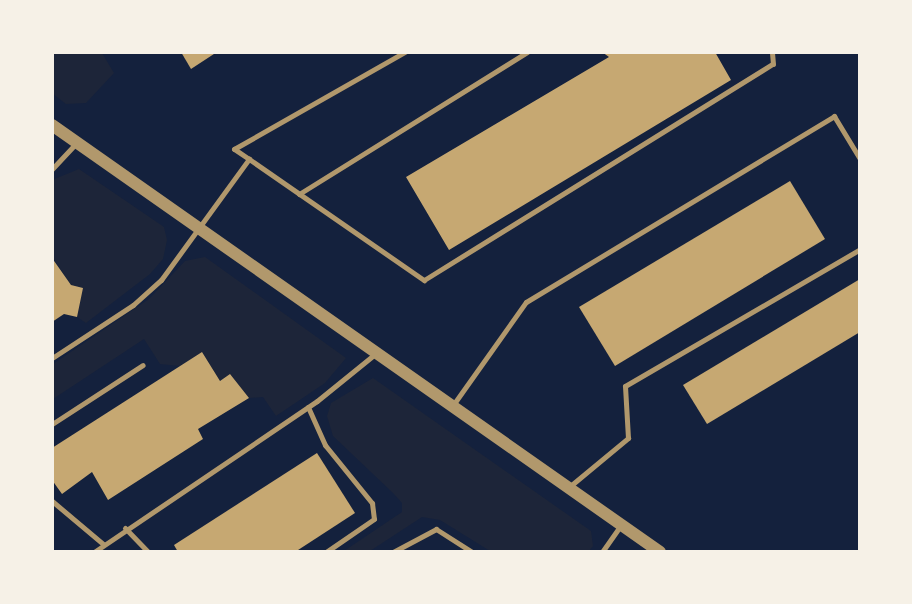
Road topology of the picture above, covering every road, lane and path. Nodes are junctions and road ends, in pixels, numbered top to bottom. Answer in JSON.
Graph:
{"nodes":[{"id":1,"x":405,"y":52,"type":"edge"},
{"id":2,"x":527,"y":52,"type":"edge"},
{"id":3,"x":772,"y":52,"type":"edge"},
{"id":4,"x":52,"y":125,"type":"edge"},
{"id":5,"x":77,"y":142,"type":"junction"},
{"id":6,"x":249,"y":159,"type":"junction"},
{"id":7,"x":859,"y":159,"type":"edge"},
{"id":8,"x":52,"y":169,"type":"edge"},
{"id":9,"x":299,"y":194,"type":"junction"},
{"id":10,"x":199,"y":228,"type":"junction"},
{"id":11,"x":859,"y":249,"type":"edge"},
{"id":12,"x":378,"y":352,"type":"junction"},
{"id":13,"x":52,"y":358,"type":"edge"},
{"id":14,"x":143,"y":365,"type":"dead end"},
{"id":15,"x":453,"y":406,"type":"junction"},
{"id":16,"x":308,"y":407,"type":"junction"},
{"id":17,"x":52,"y":424,"type":"edge"},
{"id":18,"x":568,"y":487,"type":"junction"},
{"id":19,"x":52,"y":501,"type":"edge"},
{"id":20,"x":621,"y":525,"type":"junction"},
{"id":21,"x":125,"y":528,"type":"junction"},
{"id":22,"x":103,"y":544,"type":"junction"},
{"id":23,"x":94,"y":551,"type":"edge"},
{"id":24,"x":148,"y":551,"type":"edge"},
{"id":25,"x":326,"y":551,"type":"edge"},
{"id":26,"x":393,"y":551,"type":"edge"},
{"id":27,"x":472,"y":551,"type":"edge"},
{"id":28,"x":602,"y":551,"type":"edge"},
{"id":29,"x":660,"y":551,"type":"edge"}],
"edges":[{"from":1,"to":6,"type":"lane"},
{"from":2,"to":9,"type":"lane"},
{"from":3,"to":9,"type":"lane"},
{"from":4,"to":5,"type":"street"},
{"from":5,"to":8,"type":"lane"},
{"from":5,"to":10,"type":"street"},
{"from":6,"to":9,"type":"lane"},
{"from":6,"to":10,"type":"lane"},
{"from":7,"to":15,"type":"lane"},
{"from":10,"to":12,"type":"street"},
{"from":10,"to":13,"type":"lane"},
{"from":11,"to":18,"type":"lane"},
{"from":12,"to":15,"type":"street"},
{"from":12,"to":16,"type":"lane"},
{"from":14,"to":17,"type":"lane"},
{"from":15,"to":18,"type":"street"},
{"from":16,"to":21,"type":"lane"},
{"from":16,"to":25,"type":"lane"},
{"from":18,"to":20,"type":"street"},
{"from":19,"to":22,"type":"lane"},
{"from":20,"to":28,"type":"lane"},
{"from":20,"to":29,"type":"street"},
{"from":21,"to":22,"type":"lane"},
{"from":21,"to":24,"type":"lane"},
{"from":22,"to":23,"type":"lane"},
{"from":26,"to":27,"type":"lane"}]}
